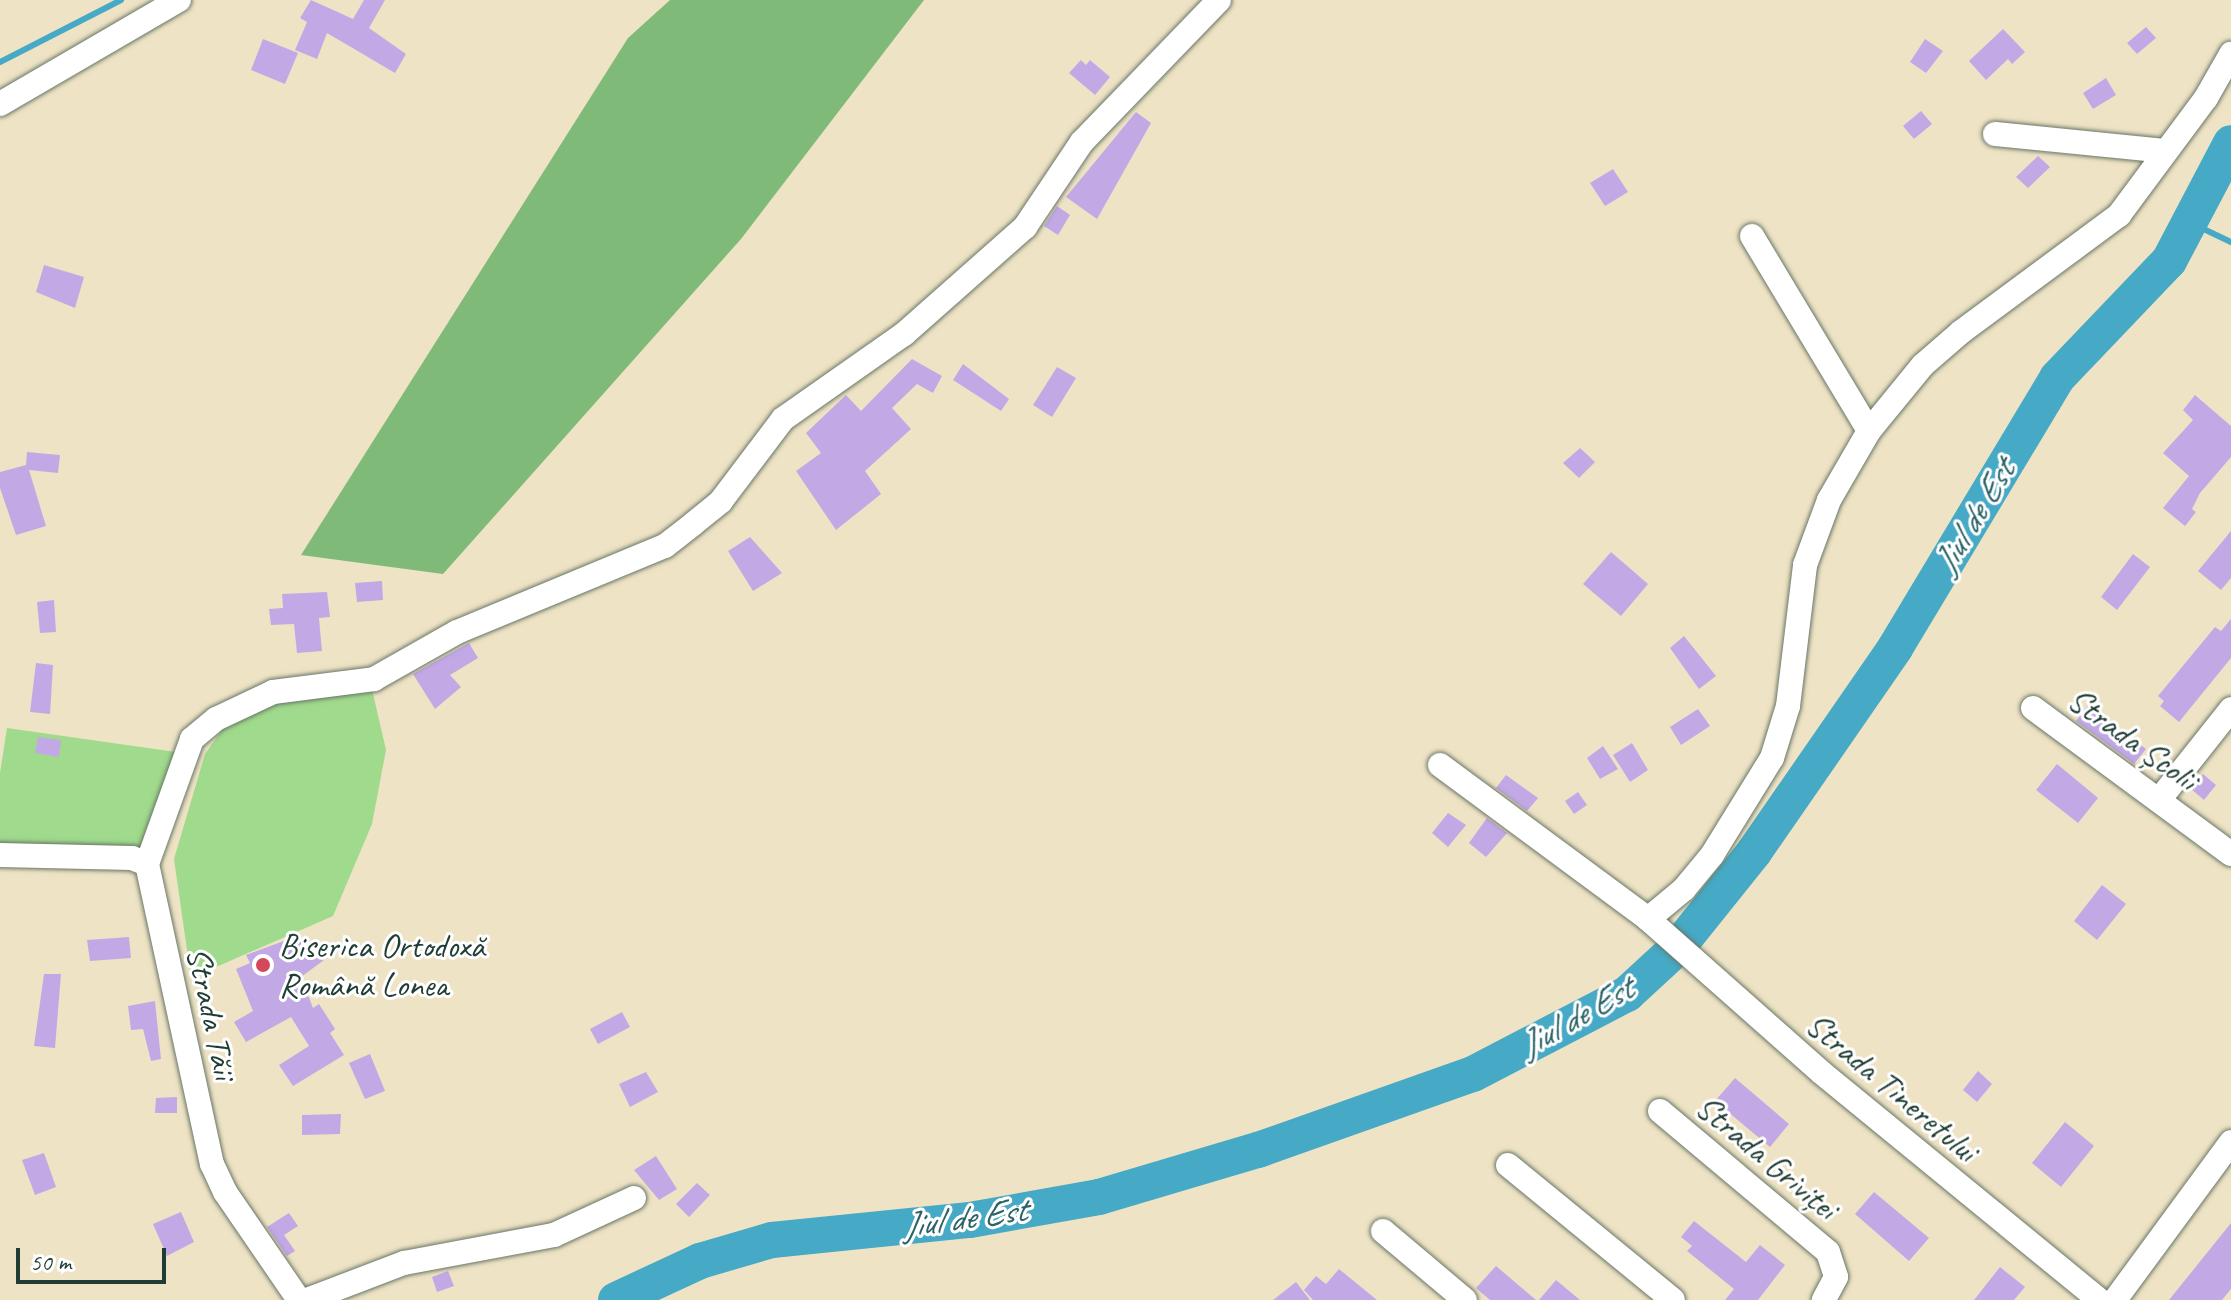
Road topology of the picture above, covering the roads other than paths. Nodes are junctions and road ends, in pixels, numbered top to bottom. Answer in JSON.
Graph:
{"nodes":[{"id":1,"x":179,"y":0,"type":"edge"},
{"id":2,"x":1219,"y":0,"type":"edge"},
{"id":3,"x":2231,"y":54,"type":"edge"},
{"id":4,"x":0,"y":104,"type":"edge"},
{"id":5,"x":1995,"y":134,"type":"dead end"},
{"id":6,"x":2165,"y":151,"type":"junction"},
{"id":7,"x":1752,"y":236,"type":"dead end"},
{"id":8,"x":1869,"y":431,"type":"junction"},
{"id":9,"x":2033,"y":708,"type":"dead end"},
{"id":10,"x":2231,"y":709,"type":"edge"},
{"id":11,"x":1440,"y":765,"type":"dead end"},
{"id":12,"x":2159,"y":800,"type":"junction"},
{"id":13,"x":2231,"y":854,"type":"edge"},
{"id":14,"x":0,"y":855,"type":"edge"},
{"id":15,"x":147,"y":864,"type":"junction"},
{"id":16,"x":1654,"y":924,"type":"junction"},
{"id":17,"x":1660,"y":1111,"type":"dead end"},
{"id":18,"x":2231,"y":1142,"type":"edge"},
{"id":19,"x":1508,"y":1165,"type":"dead end"},
{"id":20,"x":634,"y":1198,"type":"dead end"},
{"id":21,"x":1383,"y":1231,"type":"dead end"},
{"id":22,"x":299,"y":1300,"type":"edge"},
{"id":23,"x":307,"y":1300,"type":"edge"},
{"id":24,"x":1465,"y":1300,"type":"edge"},
{"id":25,"x":1673,"y":1300,"type":"edge"},
{"id":26,"x":1824,"y":1300,"type":"edge"},
{"id":27,"x":2099,"y":1300,"type":"edge"},
{"id":28,"x":2115,"y":1300,"type":"edge"}],
"edges":[{"from":1,"to":4,"type":"street"},
{"from":2,"to":15,"type":"street"},
{"from":3,"to":6,"type":"street"},
{"from":5,"to":6,"type":"street"},
{"from":6,"to":8,"type":"street"},
{"from":7,"to":8,"type":"street"},
{"from":8,"to":16,"type":"street"},
{"from":9,"to":12,"type":"street","name":"Strada Școlii"},
{"from":10,"to":12,"type":"street"},
{"from":11,"to":16,"type":"street","name":"Strada Tineretului"},
{"from":12,"to":13,"type":"street","name":"Strada Școlii"},
{"from":14,"to":15,"type":"street"},
{"from":15,"to":22,"type":"street","name":"Strada Tăii"},
{"from":16,"to":27,"type":"street","name":"Strada Tineretului"},
{"from":17,"to":26,"type":"street","name":"Strada Griviței"},
{"from":18,"to":28,"type":"street"},
{"from":19,"to":25,"type":"street"},
{"from":20,"to":23,"type":"street"},
{"from":21,"to":24,"type":"street"}]}
